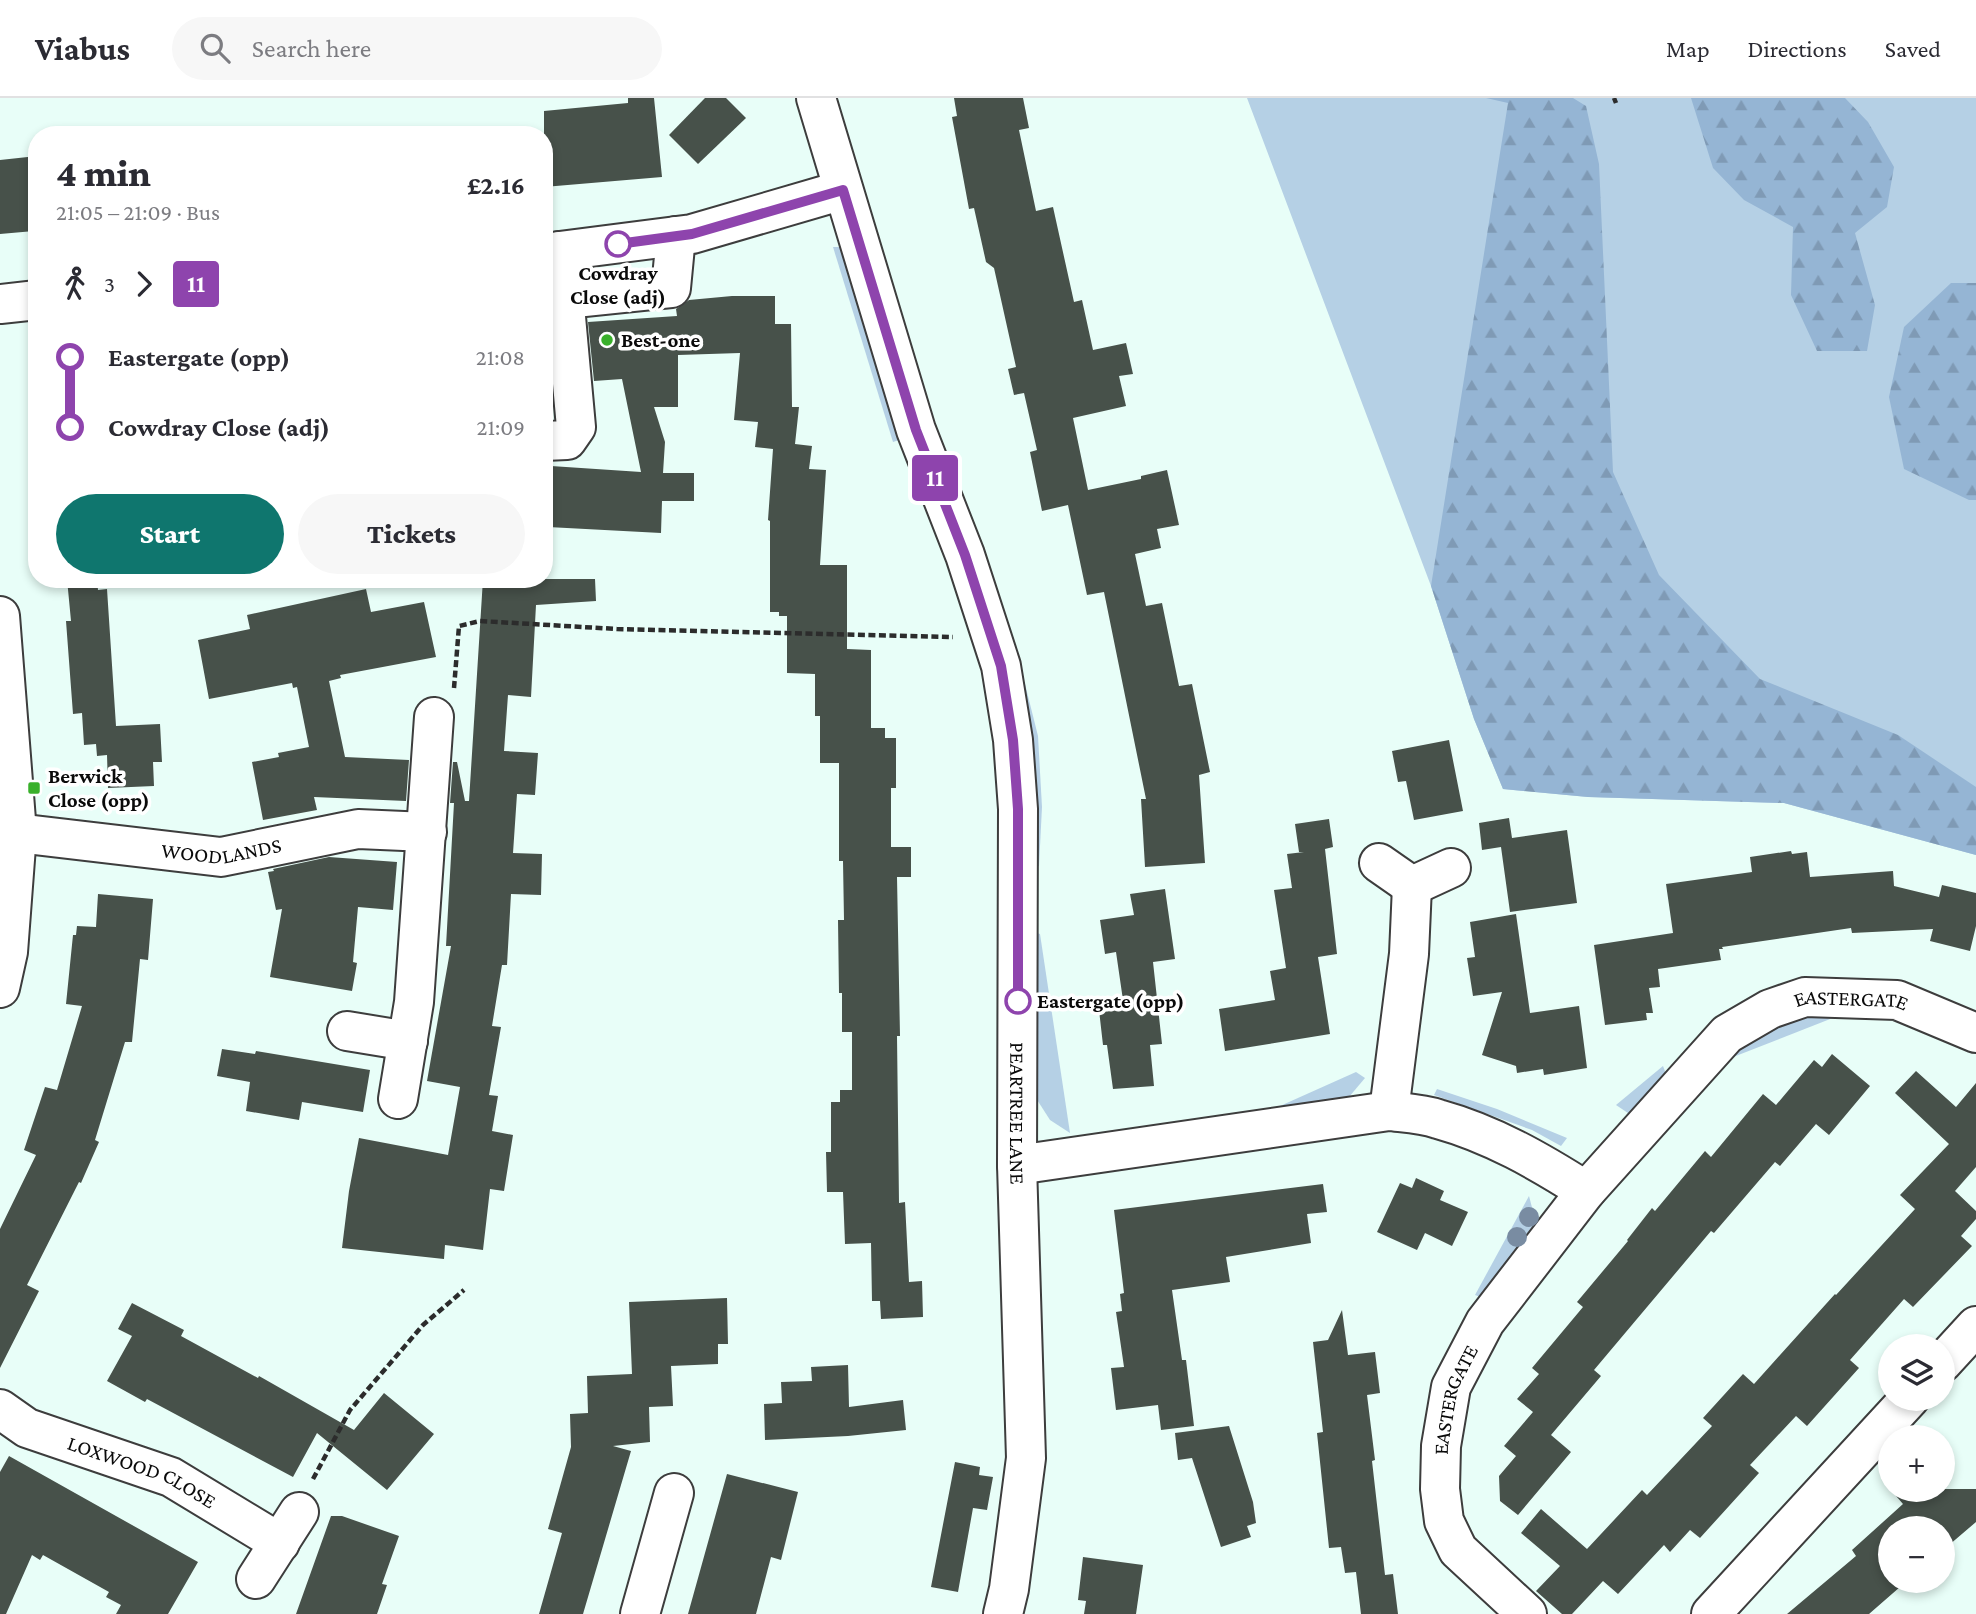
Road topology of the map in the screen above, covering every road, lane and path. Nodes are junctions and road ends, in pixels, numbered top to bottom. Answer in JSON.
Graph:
{"nodes":[{"id":1,"x":816,"y":98,"type":"edge"},
{"id":2,"x":843,"y":190,"type":"junction"},
{"id":3,"x":676,"y":236,"type":"junction"},
{"id":4,"x":553,"y":252,"type":"edge"},
{"id":5,"x":553,"y":256,"type":"edge"},
{"id":6,"x":565,"y":299,"type":"junction"},
{"id":7,"x":28,"y":301,"type":"edge"},
{"id":8,"x":0,"y":304,"type":"edge"},
{"id":9,"x":553,"y":441,"type":"edge"},
{"id":10,"x":0,"y":616,"type":"edge"},
{"id":11,"x":989,"y":628,"type":"junction"},
{"id":12,"x":434,"y":716,"type":"joint"},
{"id":13,"x":7,"y":789,"type":"edge"},
{"id":14,"x":427,"y":832,"type":"junction"},
{"id":15,"x":17,"y":833,"type":"junction"},
{"id":16,"x":1378,"y":863,"type":"dead end"},
{"id":17,"x":1451,"y":868,"type":"dead end"},
{"id":18,"x":1412,"y":886,"type":"junction"},
{"id":19,"x":0,"y":988,"type":"edge"},
{"id":20,"x":346,"y":1031,"type":"dead end"},
{"id":21,"x":1976,"y":1033,"type":"edge"},
{"id":22,"x":408,"y":1041,"type":"junction"},
{"id":23,"x":398,"y":1099,"type":"dead end"},
{"id":24,"x":1390,"y":1111,"type":"junction"},
{"id":25,"x":1017,"y":1165,"type":"junction"},
{"id":26,"x":1586,"y":1191,"type":"junction"},
{"id":27,"x":464,"y":1290,"type":"dead end"},
{"id":28,"x":1976,"y":1326,"type":"edge"},
{"id":29,"x":1955,"y":1349,"type":"edge"},
{"id":30,"x":0,"y":1409,"type":"edge"},
{"id":31,"x":1898,"y":1411,"type":"edge"},
{"id":32,"x":674,"y":1493,"type":"dead end"},
{"id":33,"x":290,"y":1527,"type":"junction"},
{"id":34,"x":256,"y":1579,"type":"dead end"},
{"id":35,"x":639,"y":1614,"type":"edge"},
{"id":36,"x":1003,"y":1614,"type":"edge"},
{"id":37,"x":1527,"y":1614,"type":"edge"},
{"id":38,"x":1711,"y":1614,"type":"edge"}],
"edges":[{"from":1,"to":2,"type":"street","name":"PEARTREE LANE"},
{"from":2,"to":3,"type":"street"},
{"from":2,"to":11,"type":"street","name":"PEARTREE LANE"},
{"from":3,"to":4,"type":"street"},
{"from":3,"to":6,"type":"street"},
{"from":5,"to":6,"type":"street"},
{"from":6,"to":9,"type":"street"},
{"from":7,"to":8,"type":"street"},
{"from":10,"to":13,"type":"street"},
{"from":11,"to":12,"type":"path"},
{"from":11,"to":25,"type":"street","name":"PEARTREE LANE"},
{"from":12,"to":14,"type":"street"},
{"from":13,"to":15,"type":"street"},
{"from":14,"to":15,"type":"street","name":"WOODLANDS"},
{"from":14,"to":22,"type":"street"},
{"from":15,"to":19,"type":"street"},
{"from":16,"to":18,"type":"street"},
{"from":17,"to":18,"type":"street"},
{"from":18,"to":24,"type":"street"},
{"from":20,"to":22,"type":"street"},
{"from":21,"to":26,"type":"street","name":"EASTERGATE"},
{"from":22,"to":23,"type":"street"},
{"from":24,"to":25,"type":"street"},
{"from":24,"to":26,"type":"street"},
{"from":25,"to":36,"type":"street","name":"PEARTREE LANE"},
{"from":26,"to":37,"type":"street","name":"EASTERGATE"},
{"from":27,"to":33,"type":"path"},
{"from":28,"to":29,"type":"street"},
{"from":30,"to":33,"type":"street","name":"LOXWOOD CLOSE"},
{"from":31,"to":38,"type":"street"},
{"from":32,"to":35,"type":"street"},
{"from":33,"to":34,"type":"street"}]}
